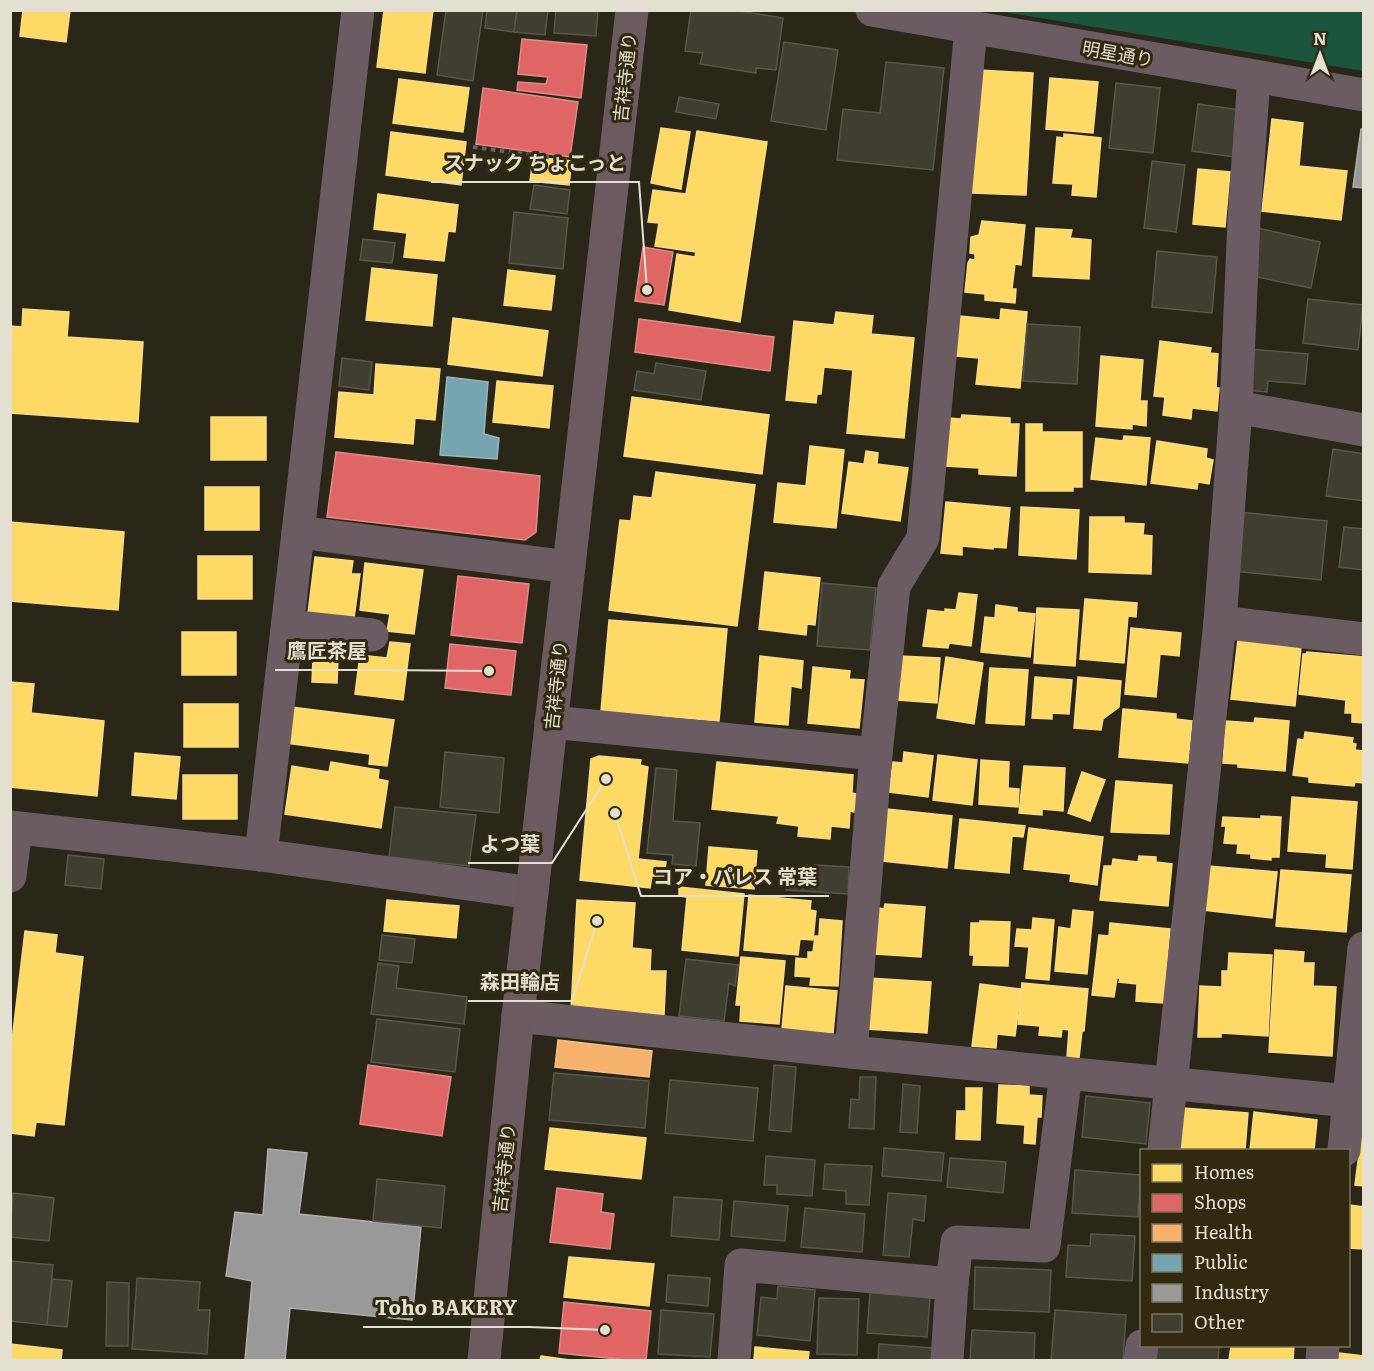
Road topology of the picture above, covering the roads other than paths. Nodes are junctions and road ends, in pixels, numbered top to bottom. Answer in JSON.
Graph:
{"nodes":[{"id":1,"x":358,"y":10,"type":"edge"},
{"id":2,"x":632,"y":10,"type":"edge"},
{"id":3,"x":872,"y":10,"type":"edge"},
{"id":4,"x":971,"y":28,"type":"junction"},
{"id":5,"x":1254,"y":77,"type":"junction"},
{"id":6,"x":1364,"y":95,"type":"edge"},
{"id":7,"x":1236,"y":407,"type":"junction"},
{"id":8,"x":1364,"y":430,"type":"edge"},
{"id":9,"x":298,"y":531,"type":"junction"},
{"id":10,"x":569,"y":567,"type":"junction"},
{"id":11,"x":1220,"y":622,"type":"junction"},
{"id":12,"x":288,"y":626,"type":"junction"},
{"id":13,"x":372,"y":635,"type":"dead end"},
{"id":14,"x":1364,"y":639,"type":"edge"},
{"id":15,"x":551,"y":722,"type":"junction"},
{"id":16,"x":876,"y":754,"type":"junction"},
{"id":17,"x":13,"y":827,"type":"edge"},
{"id":18,"x":261,"y":855,"type":"junction"},
{"id":19,"x":10,"y":876,"type":"edge"},
{"id":20,"x":531,"y":893,"type":"junction"},
{"id":21,"x":1364,"y":948,"type":"edge"},
{"id":22,"x":518,"y":1016,"type":"junction"},
{"id":23,"x":850,"y":1052,"type":"junction"},
{"id":24,"x":1066,"y":1073,"type":"junction"},
{"id":25,"x":1172,"y":1082,"type":"junction"},
{"id":26,"x":1349,"y":1101,"type":"junction"},
{"id":27,"x":1164,"y":1149,"type":"edge"},
{"id":28,"x":1344,"y":1149,"type":"edge"},
{"id":29,"x":952,"y":1284,"type":"junction"},
{"id":30,"x":484,"y":1360,"type":"edge"},
{"id":31,"x":734,"y":1360,"type":"edge"},
{"id":32,"x":946,"y":1360,"type":"edge"}],
"edges":[{"from":1,"to":9,"type":"street"},
{"from":2,"to":10,"type":"main road","name":"吉祥寺通り"},
{"from":3,"to":4,"type":"street","name":"明星通り"},
{"from":4,"to":5,"type":"street","name":"明星通り"},
{"from":4,"to":16,"type":"street"},
{"from":5,"to":6,"type":"street","name":"明星通り"},
{"from":5,"to":7,"type":"street"},
{"from":7,"to":8,"type":"street"},
{"from":7,"to":11,"type":"street"},
{"from":9,"to":10,"type":"street"},
{"from":9,"to":12,"type":"street"},
{"from":10,"to":15,"type":"main road","name":"吉祥寺通り"},
{"from":11,"to":14,"type":"street"},
{"from":11,"to":25,"type":"street"},
{"from":12,"to":13,"type":"street"},
{"from":12,"to":18,"type":"street"},
{"from":15,"to":16,"type":"street"},
{"from":15,"to":20,"type":"main road","name":"吉祥寺通り"},
{"from":16,"to":23,"type":"street"},
{"from":17,"to":18,"type":"street"},
{"from":17,"to":19,"type":"street"},
{"from":18,"to":20,"type":"street"},
{"from":20,"to":22,"type":"main road","name":"吉祥寺通り"},
{"from":21,"to":26,"type":"street"},
{"from":22,"to":23,"type":"street"},
{"from":22,"to":30,"type":"main road","name":"吉祥寺通り"},
{"from":23,"to":24,"type":"street"},
{"from":24,"to":25,"type":"street"},
{"from":24,"to":29,"type":"street"},
{"from":25,"to":26,"type":"street"},
{"from":25,"to":27,"type":"street"},
{"from":26,"to":28,"type":"street"},
{"from":29,"to":31,"type":"street"},
{"from":29,"to":32,"type":"street"}]}
